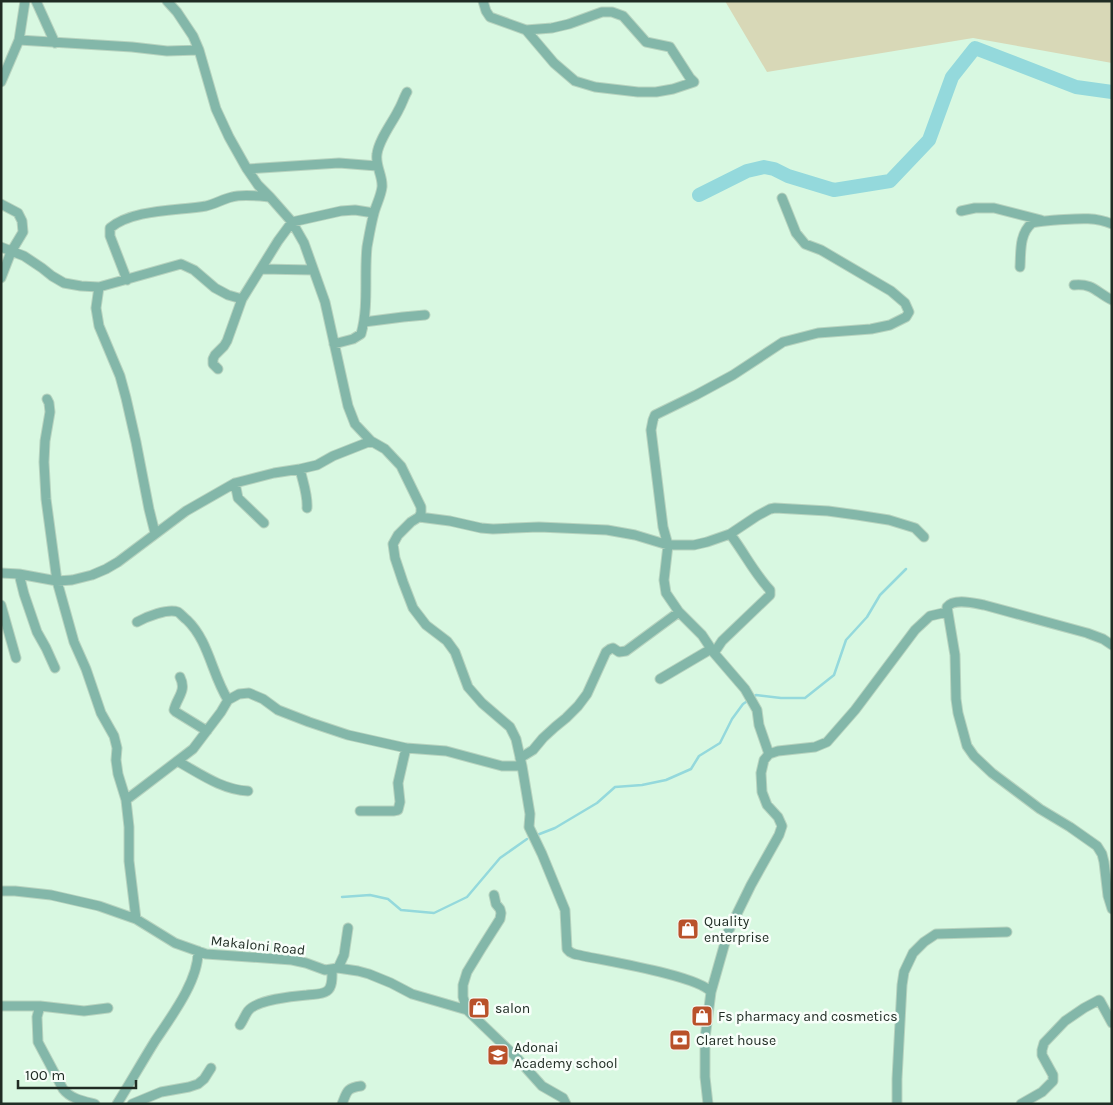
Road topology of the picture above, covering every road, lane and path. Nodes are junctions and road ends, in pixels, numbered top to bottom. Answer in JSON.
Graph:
{"nodes":[{"id":1,"x":26,"y":1,"type":"edge"},
{"id":2,"x":36,"y":1,"type":"edge"},
{"id":3,"x":166,"y":1,"type":"edge"},
{"id":4,"x":483,"y":1,"type":"edge"},
{"id":5,"x":526,"y":30,"type":"junction"},
{"id":6,"x":19,"y":40,"type":"junction"},
{"id":7,"x":55,"y":43,"type":"junction"},
{"id":8,"x":199,"y":50,"type":"junction"},
{"id":9,"x":1,"y":82,"type":"edge"},
{"id":10,"x":407,"y":92,"type":"dead end"},
{"id":11,"x":377,"y":166,"type":"junction"},
{"id":12,"x":246,"y":169,"type":"junction"},
{"id":13,"x":270,"y":196,"type":"junction"},
{"id":14,"x":782,"y":198,"type":"dead end"},
{"id":15,"x":1,"y":204,"type":"edge"},
{"id":16,"x":961,"y":211,"type":"dead end"},
{"id":17,"x":374,"y":213,"type":"junction"},
{"id":18,"x":1044,"y":221,"type":"junction"},
{"id":19,"x":292,"y":222,"type":"junction"},
{"id":20,"x":1112,"y":224,"type":"edge"},
{"id":21,"x":1,"y":248,"type":"edge"},
{"id":22,"x":11,"y":252,"type":"junction"},
{"id":23,"x":1020,"y":267,"type":"dead end"},
{"id":24,"x":261,"y":269,"type":"junction"},
{"id":25,"x":313,"y":270,"type":"junction"},
{"id":26,"x":1,"y":278,"type":"edge"},
{"id":27,"x":127,"y":280,"type":"junction"},
{"id":28,"x":1074,"y":285,"type":"dead end"},
{"id":29,"x":99,"y":287,"type":"junction"},
{"id":30,"x":242,"y":299,"type":"junction"},
{"id":31,"x":1112,"y":300,"type":"edge"},
{"id":32,"x":425,"y":315,"type":"dead end"},
{"id":33,"x":364,"y":322,"type":"junction"},
{"id":34,"x":334,"y":344,"type":"junction"},
{"id":35,"x":218,"y":369,"type":"dead end"},
{"id":36,"x":47,"y":399,"type":"dead end"},
{"id":37,"x":371,"y":440,"type":"junction"},
{"id":38,"x":300,"y":470,"type":"junction"},
{"id":39,"x":235,"y":483,"type":"junction"},
{"id":40,"x":308,"y":508,"type":"dead end"},
{"id":41,"x":419,"y":517,"type":"junction"},
{"id":42,"x":264,"y":523,"type":"dead end"},
{"id":43,"x":155,"y":534,"type":"junction"},
{"id":44,"x":730,"y":534,"type":"junction"},
{"id":45,"x":924,"y":537,"type":"dead end"},
{"id":46,"x":668,"y":545,"type":"junction"},
{"id":47,"x":1,"y":574,"type":"edge"},
{"id":48,"x":19,"y":574,"type":"junction"},
{"id":49,"x":57,"y":581,"type":"junction"},
{"id":50,"x":1,"y":604,"type":"edge"},
{"id":51,"x":680,"y":612,"type":"junction"},
{"id":52,"x":947,"y":612,"type":"junction"},
{"id":53,"x":137,"y":622,"type":"dead end"},
{"id":54,"x":1112,"y":644,"type":"edge"},
{"id":55,"x":713,"y":651,"type":"junction"},
{"id":56,"x":16,"y":658,"type":"dead end"},
{"id":57,"x":55,"y":668,"type":"dead end"},
{"id":58,"x":180,"y":677,"type":"dead end"},
{"id":59,"x":660,"y":680,"type":"dead end"},
{"id":60,"x":228,"y":700,"type":"junction"},
{"id":61,"x":206,"y":731,"type":"junction"},
{"id":62,"x":406,"y":748,"type":"junction"},
{"id":63,"x":769,"y":754,"type":"junction"},
{"id":64,"x":177,"y":761,"type":"junction"},
{"id":65,"x":521,"y":762,"type":"junction"},
{"id":66,"x":248,"y":791,"type":"dead end"},
{"id":67,"x":126,"y":800,"type":"junction"},
{"id":68,"x":360,"y":811,"type":"dead end"},
{"id":69,"x":1,"y":891,"type":"edge"},
{"id":70,"x":494,"y":895,"type":"dead end"},
{"id":71,"x":1112,"y":908,"type":"edge"},
{"id":72,"x":136,"y":918,"type":"junction"},
{"id":73,"x":348,"y":928,"type":"dead end"},
{"id":74,"x":1008,"y":932,"type":"dead end"},
{"id":75,"x":198,"y":951,"type":"junction"},
{"id":76,"x":338,"y":968,"type":"junction"},
{"id":77,"x":711,"y":992,"type":"junction"},
{"id":78,"x":4,"y":1006,"type":"edge"},
{"id":79,"x":40,"y":1006,"type":"junction"},
{"id":80,"x":108,"y":1008,"type":"dead end"},
{"id":81,"x":467,"y":1010,"type":"junction"},
{"id":82,"x":1,"y":1014,"type":"edge"},
{"id":83,"x":1112,"y":1023,"type":"edge"},
{"id":84,"x":240,"y":1025,"type":"dead end"},
{"id":85,"x":211,"y":1068,"type":"dead end"},
{"id":86,"x":361,"y":1086,"type":"dead end"},
{"id":87,"x":95,"y":1104,"type":"edge"},
{"id":88,"x":117,"y":1104,"type":"edge"},
{"id":89,"x":132,"y":1104,"type":"edge"},
{"id":90,"x":342,"y":1104,"type":"edge"},
{"id":91,"x":566,"y":1104,"type":"edge"},
{"id":92,"x":708,"y":1104,"type":"edge"},
{"id":93,"x":897,"y":1104,"type":"edge"},
{"id":94,"x":1021,"y":1104,"type":"edge"}],
"edges":[{"from":1,"to":6,"type":"street"},
{"from":2,"to":7,"type":"street"},
{"from":3,"to":8,"type":"street"},
{"from":4,"to":5,"type":"street"},
{"from":5,"to":5,"type":"street"},
{"from":6,"to":7,"type":"street"},
{"from":6,"to":9,"type":"street"},
{"from":7,"to":8,"type":"street"},
{"from":8,"to":12,"type":"street"},
{"from":10,"to":11,"type":"street"},
{"from":11,"to":12,"type":"street"},
{"from":11,"to":17,"type":"street"},
{"from":12,"to":13,"type":"street"},
{"from":13,"to":19,"type":"street"},
{"from":13,"to":27,"type":"street"},
{"from":14,"to":46,"type":"street"},
{"from":15,"to":22,"type":"street"},
{"from":16,"to":18,"type":"street"},
{"from":17,"to":19,"type":"street"},
{"from":17,"to":33,"type":"street"},
{"from":18,"to":20,"type":"street"},
{"from":18,"to":23,"type":"street"},
{"from":19,"to":24,"type":"street"},
{"from":19,"to":25,"type":"street"},
{"from":21,"to":22,"type":"street"},
{"from":22,"to":26,"type":"street"},
{"from":22,"to":29,"type":"street"},
{"from":24,"to":25,"type":"street"},
{"from":24,"to":30,"type":"street"},
{"from":25,"to":34,"type":"street"},
{"from":27,"to":29,"type":"street"},
{"from":27,"to":30,"type":"street"},
{"from":28,"to":31,"type":"street"},
{"from":29,"to":43,"type":"street"},
{"from":30,"to":35,"type":"street"},
{"from":32,"to":33,"type":"street"},
{"from":33,"to":34,"type":"street"},
{"from":34,"to":37,"type":"street"},
{"from":36,"to":49,"type":"street"},
{"from":37,"to":38,"type":"street"},
{"from":37,"to":41,"type":"street"},
{"from":38,"to":39,"type":"street"},
{"from":38,"to":40,"type":"street"},
{"from":39,"to":42,"type":"street"},
{"from":39,"to":43,"type":"street"},
{"from":41,"to":46,"type":"street"},
{"from":41,"to":65,"type":"street"},
{"from":43,"to":49,"type":"street"},
{"from":44,"to":45,"type":"street"},
{"from":44,"to":46,"type":"street"},
{"from":44,"to":55,"type":"street"},
{"from":46,"to":51,"type":"street"},
{"from":47,"to":48,"type":"street"},
{"from":48,"to":49,"type":"street"},
{"from":48,"to":57,"type":"street"},
{"from":49,"to":67,"type":"street"},
{"from":50,"to":56,"type":"street"},
{"from":51,"to":55,"type":"street"},
{"from":51,"to":65,"type":"street"},
{"from":52,"to":54,"type":"street"},
{"from":52,"to":63,"type":"street"},
{"from":52,"to":71,"type":"street"},
{"from":53,"to":60,"type":"street"},
{"from":55,"to":59,"type":"street"},
{"from":55,"to":63,"type":"street"},
{"from":58,"to":61,"type":"street"},
{"from":60,"to":61,"type":"street"},
{"from":60,"to":62,"type":"street"},
{"from":61,"to":64,"type":"street"},
{"from":62,"to":65,"type":"street"},
{"from":62,"to":68,"type":"street"},
{"from":63,"to":77,"type":"street"},
{"from":64,"to":66,"type":"street"},
{"from":64,"to":67,"type":"street"},
{"from":65,"to":77,"type":"street"},
{"from":67,"to":72,"type":"street"},
{"from":69,"to":72,"type":"street","name":"Makaloni Road"},
{"from":70,"to":81,"type":"street"},
{"from":72,"to":75,"type":"street","name":"Makaloni Road"},
{"from":73,"to":76,"type":"street"},
{"from":74,"to":93,"type":"street"},
{"from":75,"to":76,"type":"street","name":"Makaloni Road"},
{"from":75,"to":88,"type":"street","name":"Makaloni Road"},
{"from":76,"to":81,"type":"street","name":"Makaloni Road"},
{"from":76,"to":84,"type":"street"},
{"from":77,"to":92,"type":"street"},
{"from":78,"to":79,"type":"street"},
{"from":78,"to":82,"type":"street"},
{"from":79,"to":80,"type":"street"},
{"from":79,"to":87,"type":"street"},
{"from":81,"to":91,"type":"street"},
{"from":83,"to":94,"type":"street"},
{"from":85,"to":89,"type":"street"},
{"from":86,"to":90,"type":"street"}]}
